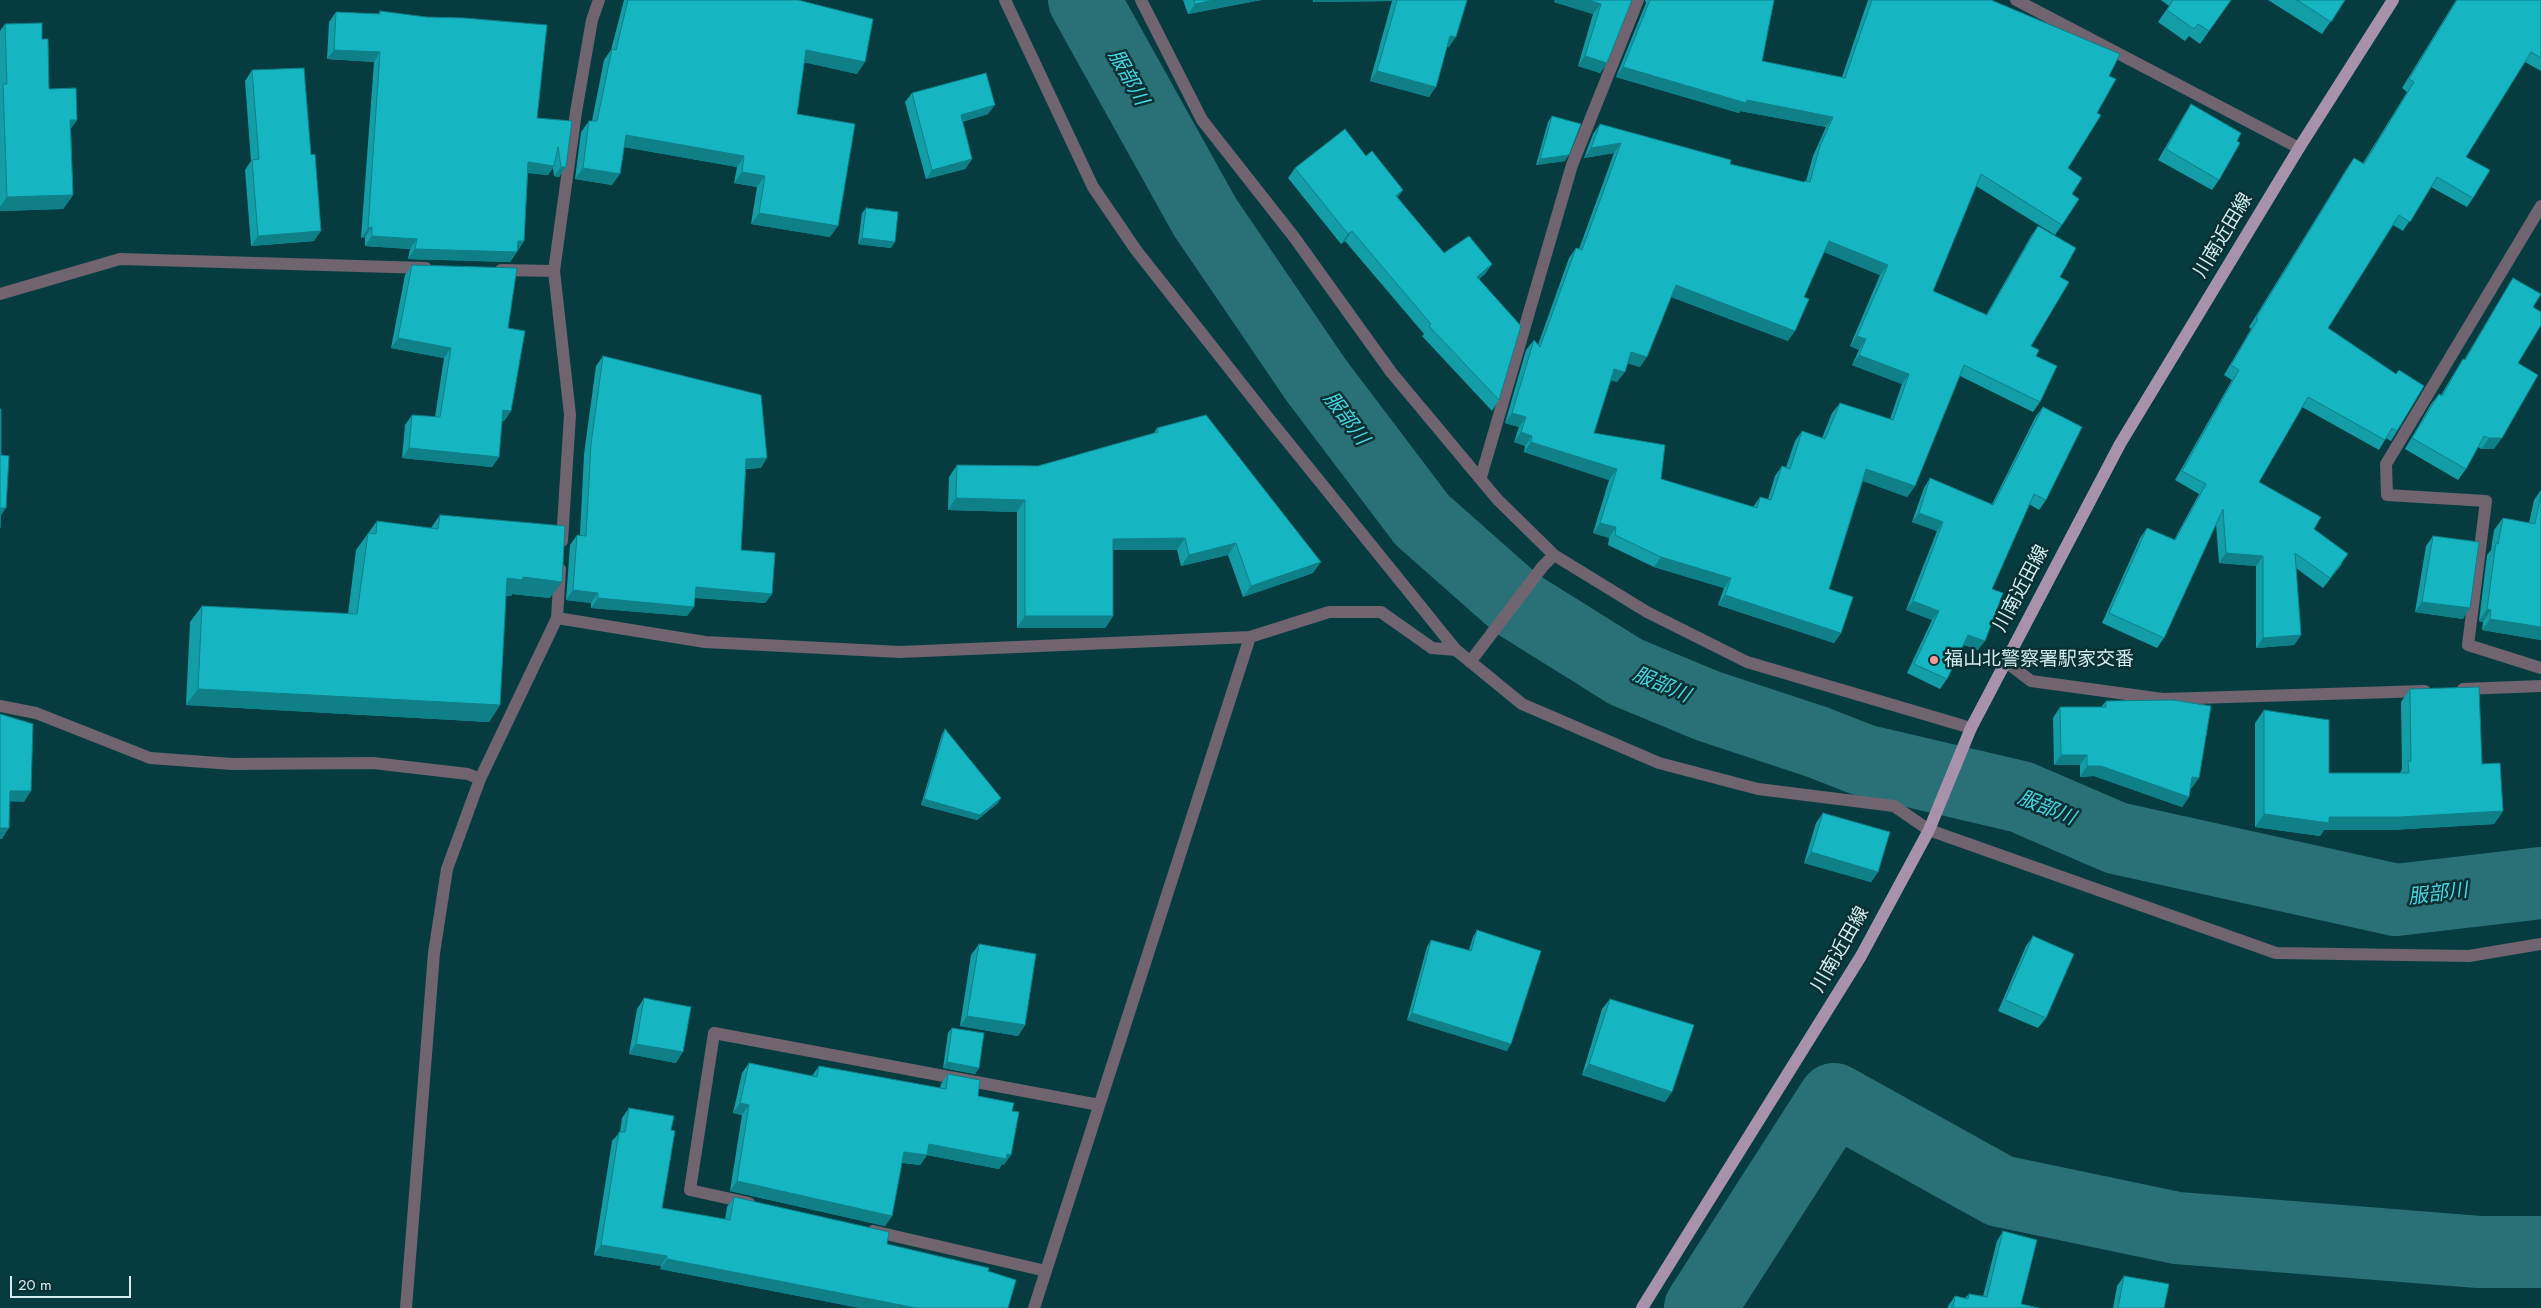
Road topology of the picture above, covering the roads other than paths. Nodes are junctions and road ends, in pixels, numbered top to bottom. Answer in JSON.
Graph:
{"nodes":[{"id":1,"x":600,"y":0,"type":"edge"},
{"id":2,"x":1004,"y":0,"type":"edge"},
{"id":3,"x":1141,"y":0,"type":"edge"},
{"id":4,"x":1638,"y":0,"type":"edge"},
{"id":5,"x":2016,"y":0,"type":"edge"},
{"id":6,"x":2393,"y":0,"type":"edge"},
{"id":7,"x":2299,"y":148,"type":"junction"},
{"id":8,"x":2541,"y":206,"type":"edge"},
{"id":9,"x":435,"y":268,"type":"edge"},
{"id":10,"x":485,"y":270,"type":"edge"},
{"id":11,"x":554,"y":272,"type":"junction"},
{"id":12,"x":0,"y":294,"type":"edge"},
{"id":13,"x":1481,"y":477,"type":"junction"},
{"id":14,"x":1554,"y":555,"type":"junction"},
{"id":15,"x":557,"y":618,"type":"junction"},
{"id":16,"x":1250,"y":636,"type":"junction"},
{"id":17,"x":1456,"y":650,"type":"junction"},
{"id":18,"x":2005,"y":661,"type":"junction"},
{"id":19,"x":1470,"y":662,"type":"junction"},
{"id":20,"x":2541,"y":668,"type":"edge"},
{"id":21,"x":2541,"y":686,"type":"edge"},
{"id":22,"x":0,"y":706,"type":"edge"},
{"id":23,"x":1971,"y":728,"type":"junction"},
{"id":24,"x":480,"y":779,"type":"junction"},
{"id":25,"x":1929,"y":830,"type":"junction"},
{"id":26,"x":2541,"y":944,"type":"edge"},
{"id":27,"x":1099,"y":1105,"type":"junction"},
{"id":28,"x":757,"y":1205,"type":"edge"},
{"id":29,"x":863,"y":1229,"type":"edge"},
{"id":30,"x":1046,"y":1271,"type":"junction"},
{"id":31,"x":406,"y":1308,"type":"edge"},
{"id":32,"x":1034,"y":1308,"type":"edge"},
{"id":33,"x":1642,"y":1308,"type":"edge"}],
"edges":[{"from":1,"to":11,"type":"street"},
{"from":2,"to":17,"type":"street"},
{"from":3,"to":13,"type":"street"},
{"from":4,"to":13,"type":"street"},
{"from":5,"to":7,"type":"street"},
{"from":6,"to":7,"type":"main road","name":"川南近田線"},
{"from":7,"to":18,"type":"main road","name":"川南近田線"},
{"from":8,"to":20,"type":"street"},
{"from":9,"to":12,"type":"street"},
{"from":10,"to":11,"type":"street"},
{"from":11,"to":15,"type":"street"},
{"from":13,"to":14,"type":"street"},
{"from":14,"to":19,"type":"street"},
{"from":14,"to":23,"type":"street"},
{"from":15,"to":16,"type":"street"},
{"from":15,"to":24,"type":"street"},
{"from":16,"to":17,"type":"street"},
{"from":16,"to":27,"type":"street"},
{"from":17,"to":19,"type":"street"},
{"from":18,"to":21,"type":"street"},
{"from":18,"to":23,"type":"main road","name":"川南近田線"},
{"from":19,"to":25,"type":"street"},
{"from":22,"to":24,"type":"street"},
{"from":23,"to":25,"type":"main road","name":"川南近田線"},
{"from":24,"to":31,"type":"street"},
{"from":25,"to":26,"type":"street"},
{"from":25,"to":33,"type":"main road","name":"川南近田線"},
{"from":27,"to":28,"type":"street"},
{"from":27,"to":30,"type":"street"},
{"from":29,"to":30,"type":"street"},
{"from":30,"to":32,"type":"street"}]}
